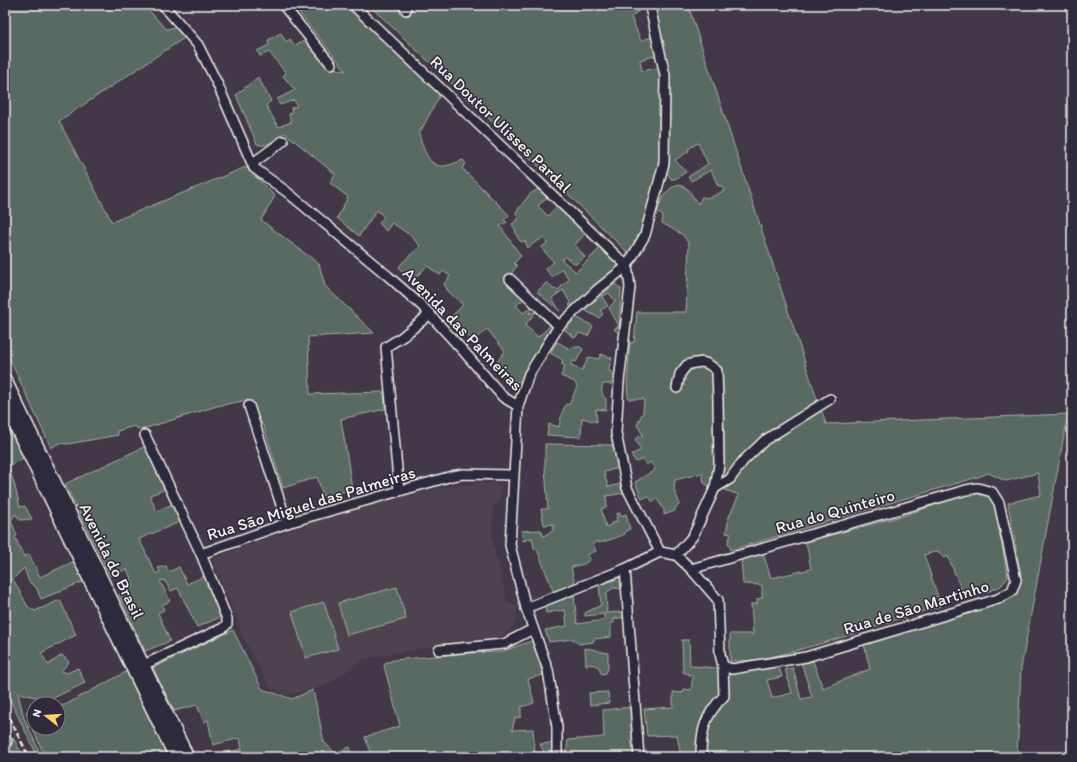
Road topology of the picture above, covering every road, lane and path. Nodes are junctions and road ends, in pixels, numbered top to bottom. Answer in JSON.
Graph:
{"nodes":[{"id":1,"x":163,"y":5,"type":"edge"},
{"id":2,"x":283,"y":5,"type":"edge"},
{"id":3,"x":353,"y":5,"type":"edge"},
{"id":4,"x":652,"y":5,"type":"edge"},
{"id":5,"x":331,"y":64,"type":"dead end"},
{"id":6,"x":283,"y":141,"type":"dead end"},
{"id":7,"x":253,"y":163,"type":"junction"},
{"id":8,"x":627,"y":266,"type":"junction"},
{"id":9,"x":510,"y":279,"type":"dead end"},
{"id":10,"x":430,"y":314,"type":"junction"},
{"id":11,"x":560,"y":326,"type":"junction"},
{"id":12,"x":5,"y":381,"type":"edge"},
{"id":13,"x":677,"y":388,"type":"dead end"},
{"id":14,"x":830,"y":399,"type":"dead end"},
{"id":15,"x":5,"y":403,"type":"edge"},
{"id":16,"x":249,"y":406,"type":"dead end"},
{"id":17,"x":518,"y":406,"type":"junction"},
{"id":18,"x":145,"y":435,"type":"dead end"},
{"id":19,"x":513,"y":475,"type":"junction"},
{"id":20,"x":716,"y":488,"type":"junction"},
{"id":21,"x":399,"y":491,"type":"junction"},
{"id":22,"x":988,"y":491,"type":"joint"},
{"id":23,"x":287,"y":523,"type":"junction"},
{"id":24,"x":660,"y":552,"type":"junction"},
{"id":25,"x":201,"y":554,"type":"junction"},
{"id":26,"x":676,"y":555,"type":"junction"},
{"id":27,"x":625,"y":569,"type":"junction"},
{"id":28,"x":691,"y":570,"type":"junction"},
{"id":29,"x":526,"y":608,"type":"junction"},
{"id":30,"x":533,"y":629,"type":"junction"},
{"id":31,"x":439,"y":650,"type":"dead end"},
{"id":32,"x":723,"y":666,"type":"junction"},
{"id":33,"x":138,"y":668,"type":"junction"},
{"id":34,"x":176,"y":757,"type":"edge"},
{"id":35,"x":187,"y":757,"type":"edge"},
{"id":36,"x":557,"y":757,"type":"edge"},
{"id":37,"x":639,"y":757,"type":"edge"},
{"id":38,"x":701,"y":757,"type":"edge"}],
"edges":[{"from":1,"to":7,"type":"street","name":"Avenida das Palmeiras"},
{"from":2,"to":5,"type":"street"},
{"from":3,"to":8,"type":"street","name":"Rua Doutor Ulisses Pardal"},
{"from":4,"to":8,"type":"street"},
{"from":6,"to":7,"type":"street"},
{"from":7,"to":10,"type":"street","name":"Avenida das Palmeiras"},
{"from":8,"to":11,"type":"street"},
{"from":8,"to":24,"type":"street"},
{"from":9,"to":11,"type":"street"},
{"from":10,"to":17,"type":"street","name":"Avenida das Palmeiras"},
{"from":10,"to":21,"type":"street"},
{"from":11,"to":17,"type":"street"},
{"from":12,"to":33,"type":"main road","name":"Avenida do Brasil"},
{"from":13,"to":20,"type":"street"},
{"from":14,"to":20,"type":"street"},
{"from":15,"to":33,"type":"main road","name":"Avenida do Brasil"},
{"from":16,"to":23,"type":"street"},
{"from":17,"to":19,"type":"street","name":"Avenida das Palmeiras"},
{"from":18,"to":25,"type":"street"},
{"from":19,"to":21,"type":"street","name":"Rua São Miguel das Palmeiras"},
{"from":19,"to":29,"type":"street","name":"Avenida das Palmeiras"},
{"from":20,"to":26,"type":"street"},
{"from":21,"to":23,"type":"street","name":"Rua São Miguel das Palmeiras"},
{"from":22,"to":28,"type":"street","name":"Rua do Quinteiro"},
{"from":22,"to":32,"type":"street","name":"Rua de São Martinho"},
{"from":23,"to":25,"type":"street","name":"Rua São Miguel das Palmeiras"},
{"from":24,"to":26,"type":"street"},
{"from":24,"to":27,"type":"street"},
{"from":25,"to":33,"type":"street","name":"Rua São Miguel das Palmeiras"},
{"from":26,"to":28,"type":"street"},
{"from":27,"to":29,"type":"street"},
{"from":27,"to":37,"type":"street"},
{"from":28,"to":32,"type":"street"},
{"from":29,"to":30,"type":"street","name":"Avenida das Palmeiras"},
{"from":30,"to":31,"type":"street"},
{"from":30,"to":36,"type":"street","name":"Avenida das Palmeiras"},
{"from":32,"to":38,"type":"street"},
{"from":33,"to":34,"type":"main road","name":"Avenida do Brasil"},
{"from":33,"to":35,"type":"main road","name":"Avenida do Brasil"}]}
